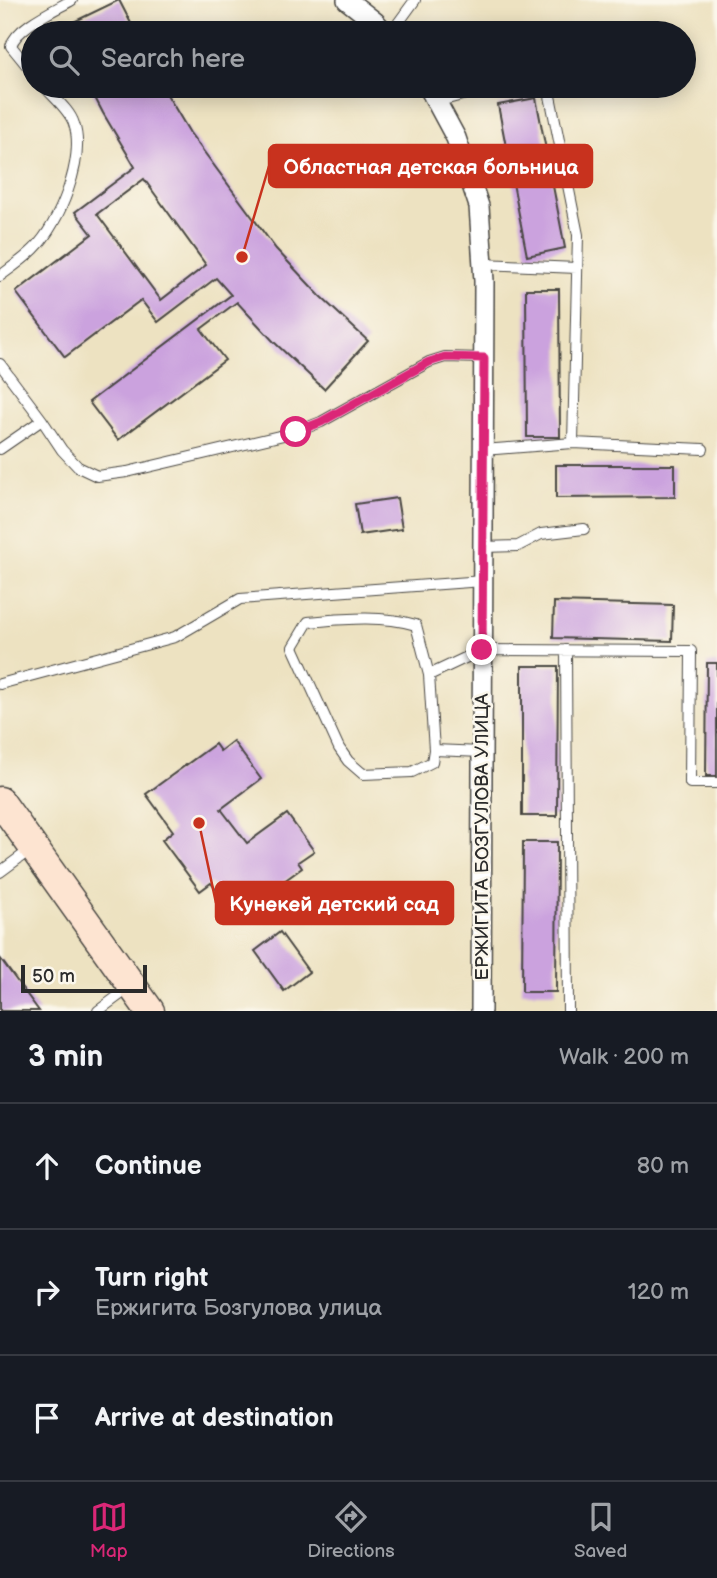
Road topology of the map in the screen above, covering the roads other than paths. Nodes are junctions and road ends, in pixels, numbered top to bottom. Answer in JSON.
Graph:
{"nodes":[{"id":1,"x":72,"y":0,"type":"edge"},
{"id":2,"x":347,"y":0,"type":"edge"},
{"id":3,"x":415,"y":0,"type":"edge"},
{"id":4,"x":38,"y":21,"type":"edge"},
{"id":5,"x":374,"y":21,"type":"edge"},
{"id":6,"x":400,"y":21,"type":"edge"},
{"id":7,"x":21,"y":32,"type":"edge"},
{"id":8,"x":21,"y":58,"type":"edge"},
{"id":9,"x":54,"y":98,"type":"edge"},
{"id":10,"x":434,"y":98,"type":"edge"},
{"id":11,"x":550,"y":98,"type":"edge"},
{"id":12,"x":483,"y":264,"type":"junction"},
{"id":13,"x":577,"y":268,"type":"junction"},
{"id":14,"x":0,"y":276,"type":"edge"},
{"id":15,"x":484,"y":358,"type":"junction"},
{"id":16,"x":0,"y":364,"type":"edge"},
{"id":17,"x":43,"y":420,"type":"junction"},
{"id":18,"x":573,"y":443,"type":"junction"},
{"id":19,"x":0,"y":449,"type":"edge"},
{"id":20,"x":703,"y":449,"type":"dead end"},
{"id":21,"x":483,"y":450,"type":"junction"},
{"id":22,"x":584,"y":529,"type":"dead end"},
{"id":23,"x":483,"y":547,"type":"junction"},
{"id":24,"x":483,"y":581,"type":"junction"},
{"id":25,"x":482,"y":650,"type":"junction"},
{"id":26,"x":566,"y":650,"type":"junction"},
{"id":27,"x":429,"y":675,"type":"junction"},
{"id":28,"x":0,"y":684,"type":"edge"},
{"id":29,"x":434,"y":750,"type":"junction"},
{"id":30,"x":482,"y":752,"type":"junction"},
{"id":31,"x":717,"y":783,"type":"edge"},
{"id":32,"x":0,"y":801,"type":"edge"},
{"id":33,"x":33,"y":848,"type":"junction"},
{"id":34,"x":0,"y":872,"type":"edge"},
{"id":35,"x":132,"y":986,"type":"junction"},
{"id":36,"x":98,"y":1011,"type":"edge"},
{"id":37,"x":150,"y":1011,"type":"edge"},
{"id":38,"x":481,"y":1011,"type":"edge"},
{"id":39,"x":568,"y":1011,"type":"edge"}],
"edges":[{"from":1,"to":4,"type":"lane"},
{"from":2,"to":5,"type":"street"},
{"from":3,"to":6,"type":"lane"},
{"from":7,"to":8,"type":"lane"},
{"from":9,"to":14,"type":"lane"},
{"from":10,"to":12,"type":"street","name":"ЕРЖИГИТА БОЗГУЛОВА УЛИЦА"},
{"from":11,"to":13,"type":"lane"},
{"from":12,"to":13,"type":"lane"},
{"from":12,"to":15,"type":"street","name":"ЕРЖИГИТА БОЗГУЛОВА УЛИЦА"},
{"from":13,"to":18,"type":"lane"},
{"from":15,"to":17,"type":"lane"},
{"from":15,"to":21,"type":"street","name":"ЕРЖИГИТА БОЗГУЛОВА УЛИЦА"},
{"from":16,"to":17,"type":"lane"},
{"from":17,"to":19,"type":"lane"},
{"from":18,"to":20,"type":"lane"},
{"from":18,"to":21,"type":"lane"},
{"from":21,"to":23,"type":"street","name":"ЕРЖИГИТА БОЗГУЛОВА УЛИЦА"},
{"from":22,"to":23,"type":"lane"},
{"from":23,"to":24,"type":"street","name":"ЕРЖИГИТА БОЗГУЛОВА УЛИЦА"},
{"from":24,"to":25,"type":"street","name":"ЕРЖИГИТА БОЗГУЛОВА УЛИЦА"},
{"from":24,"to":28,"type":"lane"},
{"from":25,"to":26,"type":"lane"},
{"from":25,"to":27,"type":"lane"},
{"from":25,"to":30,"type":"street","name":"ЕРЖИГИТА БОЗГУЛОВА УЛИЦА"},
{"from":26,"to":31,"type":"lane"},
{"from":26,"to":39,"type":"lane"},
{"from":27,"to":29,"type":"lane"},
{"from":27,"to":29,"type":"lane"},
{"from":29,"to":30,"type":"lane"},
{"from":30,"to":38,"type":"street","name":"ЕРЖИГИТА БОЗГУЛОВА УЛИЦА"},
{"from":32,"to":33,"type":"main road"},
{"from":33,"to":34,"type":"lane"},
{"from":33,"to":35,"type":"main road"},
{"from":35,"to":36,"type":"lane"},
{"from":35,"to":37,"type":"main road"}]}
